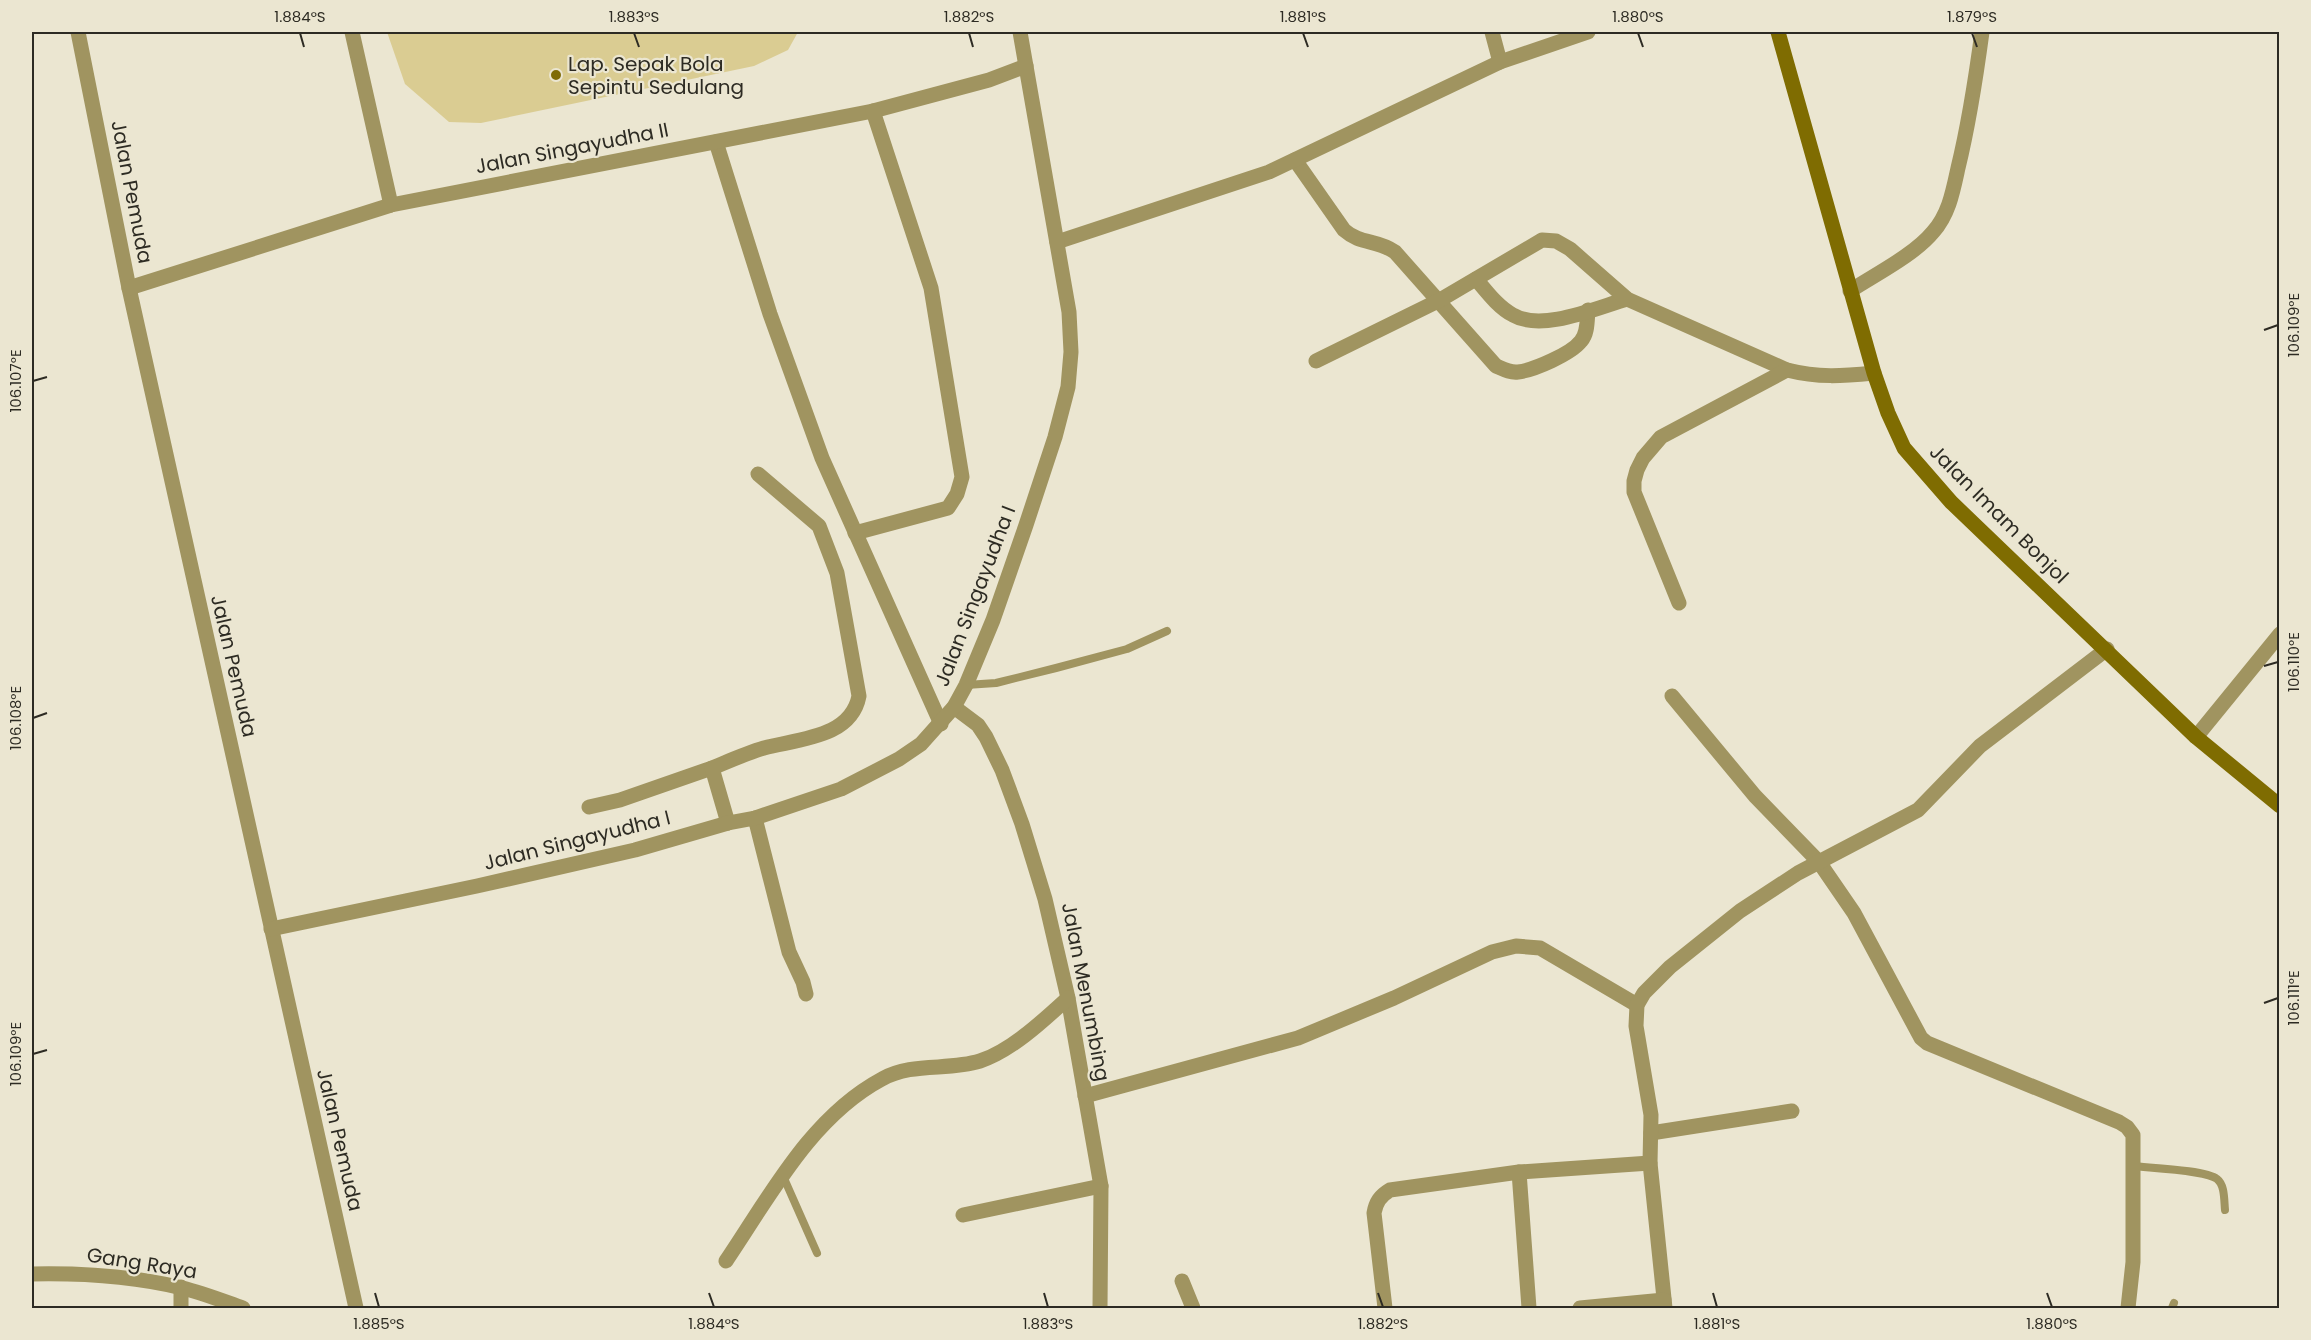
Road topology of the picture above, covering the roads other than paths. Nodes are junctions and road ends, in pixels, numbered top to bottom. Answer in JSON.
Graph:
{"nodes":[{"id":1,"x":78,"y":32,"type":"edge"},
{"id":2,"x":352,"y":32,"type":"edge"},
{"id":3,"x":1020,"y":32,"type":"edge"},
{"id":4,"x":1492,"y":32,"type":"edge"},
{"id":5,"x":1588,"y":32,"type":"edge"},
{"id":6,"x":1778,"y":32,"type":"edge"},
{"id":7,"x":1983,"y":32,"type":"edge"},
{"id":8,"x":1500,"y":62,"type":"junction"},
{"id":9,"x":1026,"y":66,"type":"junction"},
{"id":10,"x":873,"y":111,"type":"junction"},
{"id":11,"x":716,"y":142,"type":"junction"},
{"id":12,"x":1295,"y":160,"type":"junction"},
{"id":13,"x":391,"y":205,"type":"junction"},
{"id":14,"x":1057,"y":243,"type":"junction"},
{"id":15,"x":1476,"y":279,"type":"junction"},
{"id":16,"x":129,"y":288,"type":"junction"},
{"id":17,"x":1850,"y":291,"type":"junction"},
{"id":18,"x":1627,"y":299,"type":"junction"},
{"id":19,"x":1440,"y":300,"type":"junction"},
{"id":20,"x":1588,"y":310,"type":"junction"},
{"id":21,"x":1316,"y":361,"type":"dead end"},
{"id":22,"x":1787,"y":370,"type":"junction"},
{"id":23,"x":1874,"y":373,"type":"junction"},
{"id":24,"x":758,"y":474,"type":"dead end"},
{"id":25,"x":855,"y":533,"type":"junction"},
{"id":26,"x":1679,"y":603,"type":"dead end"},
{"id":27,"x":1167,"y":631,"type":"dead end"},
{"id":28,"x":2280,"y":634,"type":"edge"},
{"id":29,"x":2107,"y":649,"type":"junction"},
{"id":30,"x":966,"y":685,"type":"junction"},
{"id":31,"x":1672,"y":696,"type":"dead end"},
{"id":32,"x":954,"y":707,"type":"junction"},
{"id":33,"x":941,"y":724,"type":"junction"},
{"id":34,"x":2196,"y":737,"type":"junction"},
{"id":35,"x":712,"y":768,"type":"junction"},
{"id":36,"x":2280,"y":806,"type":"edge"},
{"id":37,"x":589,"y":807,"type":"dead end"},
{"id":38,"x":755,"y":818,"type":"junction"},
{"id":39,"x":728,"y":823,"type":"junction"},
{"id":40,"x":1819,"y":862,"type":"junction"},
{"id":41,"x":271,"y":929,"type":"junction"},
{"id":42,"x":806,"y":994,"type":"dead end"},
{"id":43,"x":1068,"y":998,"type":"junction"},
{"id":44,"x":1637,"y":1005,"type":"junction"},
{"id":45,"x":1085,"y":1096,"type":"junction"},
{"id":46,"x":1792,"y":1111,"type":"dead end"},
{"id":47,"x":1651,"y":1133,"type":"junction"},
{"id":48,"x":1650,"y":1163,"type":"junction"},
{"id":49,"x":2133,"y":1166,"type":"junction"},
{"id":50,"x":1519,"y":1172,"type":"junction"},
{"id":51,"x":783,"y":1176,"type":"junction"},
{"id":52,"x":1101,"y":1186,"type":"junction"},
{"id":53,"x":2225,"y":1210,"type":"dead end"},
{"id":54,"x":963,"y":1215,"type":"dead end"},
{"id":55,"x":817,"y":1253,"type":"dead end"},
{"id":56,"x":726,"y":1261,"type":"dead end"},
{"id":57,"x":32,"y":1274,"type":"edge"},
{"id":58,"x":1182,"y":1281,"type":"dead end"},
{"id":59,"x":181,"y":1287,"type":"junction"},
{"id":60,"x":1665,"y":1304,"type":"edge"},
{"id":61,"x":181,"y":1308,"type":"edge"},
{"id":62,"x":243,"y":1308,"type":"edge"},
{"id":63,"x":356,"y":1308,"type":"edge"},
{"id":64,"x":1100,"y":1308,"type":"edge"},
{"id":65,"x":1192,"y":1308,"type":"edge"},
{"id":66,"x":1384,"y":1308,"type":"edge"},
{"id":67,"x":1528,"y":1308,"type":"edge"},
{"id":68,"x":1580,"y":1308,"type":"edge"},
{"id":69,"x":2128,"y":1308,"type":"edge"}],
"edges":[{"from":1,"to":16,"type":"street","name":"Jalan Pemuda"},
{"from":2,"to":13,"type":"street"},
{"from":3,"to":9,"type":"street","name":"Jalan Singayudha I"},
{"from":4,"to":8,"type":"street"},
{"from":5,"to":8,"type":"street"},
{"from":6,"to":17,"type":"main road","name":"Jalan Imam Bonjol"},
{"from":7,"to":17,"type":"street"},
{"from":8,"to":12,"type":"street"},
{"from":9,"to":10,"type":"street","name":"Jalan Singayudha II"},
{"from":9,"to":14,"type":"street","name":"Jalan Singayudha I"},
{"from":10,"to":11,"type":"street","name":"Jalan Singayudha II"},
{"from":10,"to":25,"type":"street"},
{"from":11,"to":13,"type":"street","name":"Jalan Singayudha II"},
{"from":11,"to":25,"type":"street"},
{"from":12,"to":14,"type":"street"},
{"from":12,"to":19,"type":"street"},
{"from":13,"to":16,"type":"street","name":"Jalan Singayudha II"},
{"from":14,"to":30,"type":"street","name":"Jalan Singayudha I"},
{"from":15,"to":18,"type":"street"},
{"from":15,"to":19,"type":"street"},
{"from":15,"to":20,"type":"street"},
{"from":16,"to":41,"type":"street","name":"Jalan Pemuda"},
{"from":17,"to":23,"type":"main road","name":"Jalan Imam Bonjol"},
{"from":18,"to":20,"type":"street"},
{"from":18,"to":22,"type":"street"},
{"from":19,"to":20,"type":"street"},
{"from":19,"to":21,"type":"street"},
{"from":22,"to":23,"type":"street"},
{"from":22,"to":26,"type":"street"},
{"from":23,"to":29,"type":"main road","name":"Jalan Imam Bonjol"},
{"from":24,"to":35,"type":"street"},
{"from":25,"to":33,"type":"street"},
{"from":27,"to":30,"type":"lane"},
{"from":28,"to":34,"type":"street"},
{"from":29,"to":34,"type":"main road","name":"Jalan Imam Bonjol"},
{"from":29,"to":40,"type":"street"},
{"from":30,"to":32,"type":"street","name":"Jalan Singayudha I"},
{"from":31,"to":40,"type":"street"},
{"from":32,"to":33,"type":"street","name":"Jalan Singayudha I"},
{"from":32,"to":43,"type":"street","name":"Jalan Menumbing"},
{"from":33,"to":38,"type":"street","name":"Jalan Singayudha I"},
{"from":34,"to":36,"type":"main road","name":"Jalan Imam Bonjol"},
{"from":35,"to":37,"type":"street"},
{"from":35,"to":39,"type":"street"},
{"from":38,"to":39,"type":"street","name":"Jalan Singayudha I"},
{"from":38,"to":42,"type":"street"},
{"from":39,"to":41,"type":"street","name":"Jalan Singayudha I"},
{"from":40,"to":44,"type":"street"},
{"from":40,"to":49,"type":"street"},
{"from":41,"to":63,"type":"street","name":"Jalan Pemuda"},
{"from":43,"to":45,"type":"street","name":"Jalan Menumbing"},
{"from":43,"to":51,"type":"street"},
{"from":44,"to":45,"type":"street"},
{"from":44,"to":47,"type":"street"},
{"from":45,"to":52,"type":"street","name":"Jalan Menumbing"},
{"from":46,"to":47,"type":"street"},
{"from":47,"to":48,"type":"street"},
{"from":48,"to":50,"type":"street"},
{"from":48,"to":60,"type":"street"},
{"from":49,"to":53,"type":"lane"},
{"from":49,"to":69,"type":"street"},
{"from":50,"to":66,"type":"street"},
{"from":50,"to":67,"type":"street"},
{"from":51,"to":55,"type":"lane"},
{"from":51,"to":56,"type":"street"},
{"from":52,"to":54,"type":"street"},
{"from":52,"to":64,"type":"street","name":"Jalan Menumbing"},
{"from":57,"to":59,"type":"street","name":"Gang Raya"},
{"from":58,"to":65,"type":"street"},
{"from":59,"to":61,"type":"street"},
{"from":59,"to":62,"type":"street","name":"Gang Raya"},
{"from":60,"to":68,"type":"street"}]}
